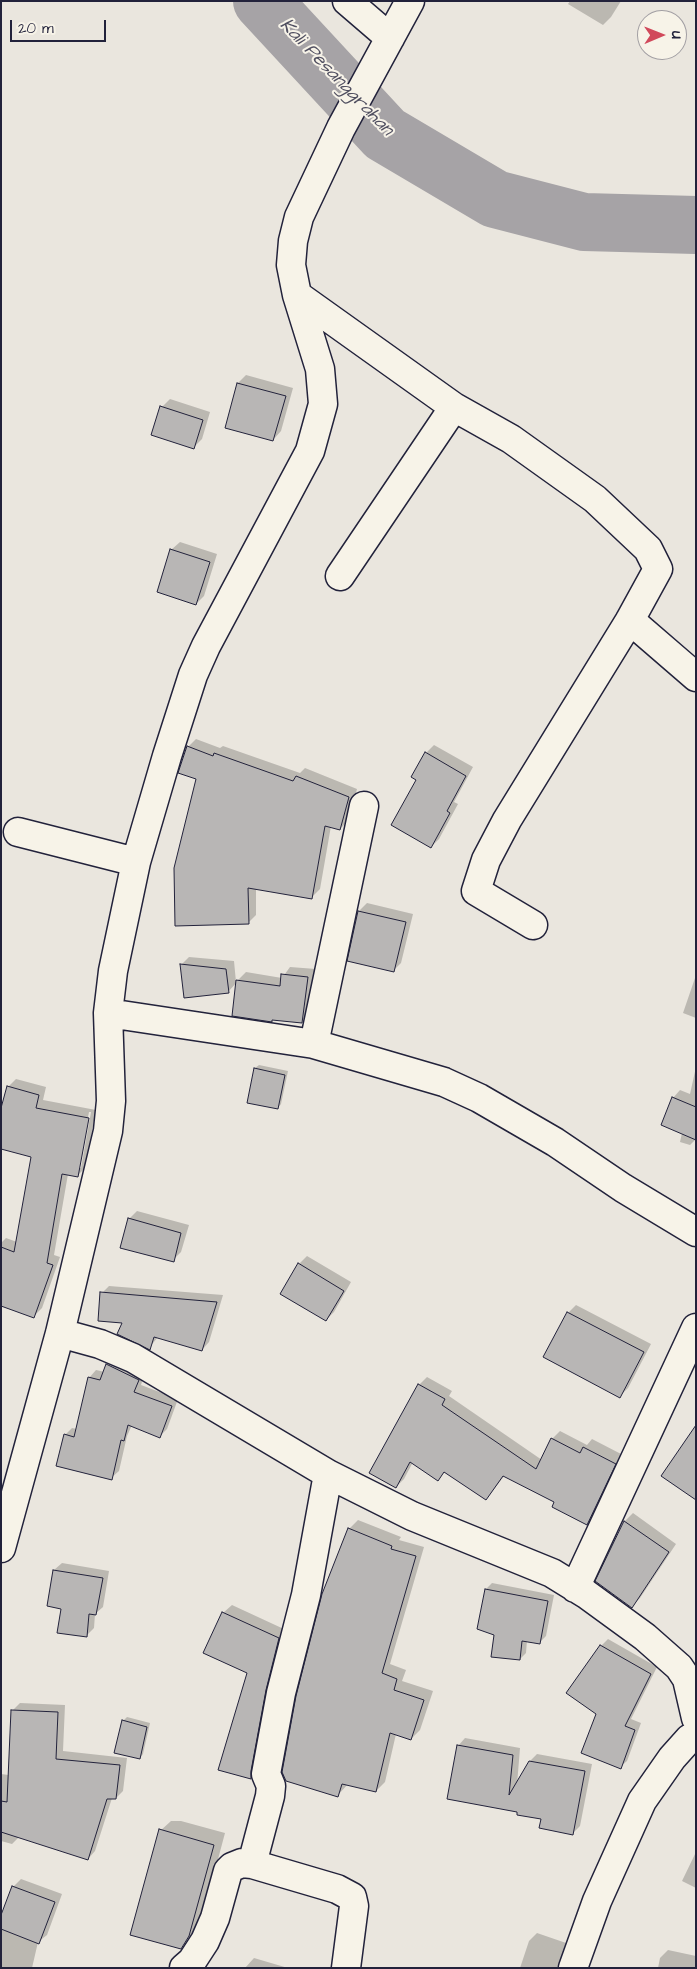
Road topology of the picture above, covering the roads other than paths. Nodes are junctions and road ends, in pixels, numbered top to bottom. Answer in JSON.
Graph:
{"nodes":[{"id":1,"x":347,"y":1,"type":"edge"},
{"id":2,"x":410,"y":1,"type":"edge"},
{"id":3,"x":390,"y":38,"type":"junction"},
{"id":4,"x":297,"y":295,"type":"junction"},
{"id":5,"x":454,"y":408,"type":"junction"},
{"id":6,"x":340,"y":576,"type":"dead end"},
{"id":7,"x":630,"y":620,"type":"junction"},
{"id":8,"x":696,"y":677,"type":"edge"},
{"id":9,"x":364,"y":806,"type":"dead end"},
{"id":10,"x":18,"y":832,"type":"dead end"},
{"id":11,"x":136,"y":862,"type":"junction"},
{"id":12,"x":533,"y":925,"type":"dead end"},
{"id":13,"x":108,"y":1014,"type":"junction"},
{"id":14,"x":314,"y":1044,"type":"junction"},
{"id":15,"x":696,"y":1232,"type":"edge"},
{"id":16,"x":696,"y":1328,"type":"edge"},
{"id":17,"x":60,"y":1333,"type":"junction"},
{"id":18,"x":328,"y":1474,"type":"junction"},
{"id":19,"x":1,"y":1548,"type":"edge"},
{"id":20,"x":575,"y":1588,"type":"junction"},
{"id":21,"x":696,"y":1718,"type":"edge"},
{"id":22,"x":696,"y":1736,"type":"edge"},
{"id":23,"x":252,"y":1864,"type":"junction"},
{"id":24,"x":184,"y":1968,"type":"edge"},
{"id":25,"x":346,"y":1968,"type":"edge"},
{"id":26,"x":573,"y":1968,"type":"edge"}],
"edges":[{"from":1,"to":3,"type":"street"},
{"from":2,"to":3,"type":"street"},
{"from":3,"to":4,"type":"street"},
{"from":4,"to":5,"type":"street"},
{"from":4,"to":11,"type":"street"},
{"from":5,"to":6,"type":"street"},
{"from":5,"to":7,"type":"street"},
{"from":7,"to":8,"type":"street"},
{"from":7,"to":12,"type":"street"},
{"from":9,"to":14,"type":"street"},
{"from":10,"to":11,"type":"street"},
{"from":11,"to":13,"type":"street"},
{"from":13,"to":14,"type":"street"},
{"from":13,"to":17,"type":"street"},
{"from":14,"to":15,"type":"street"},
{"from":16,"to":20,"type":"street"},
{"from":17,"to":18,"type":"street"},
{"from":17,"to":19,"type":"street"},
{"from":18,"to":20,"type":"street"},
{"from":18,"to":23,"type":"street"},
{"from":20,"to":21,"type":"street"},
{"from":22,"to":26,"type":"street"},
{"from":23,"to":24,"type":"street"},
{"from":23,"to":25,"type":"street"}]}
